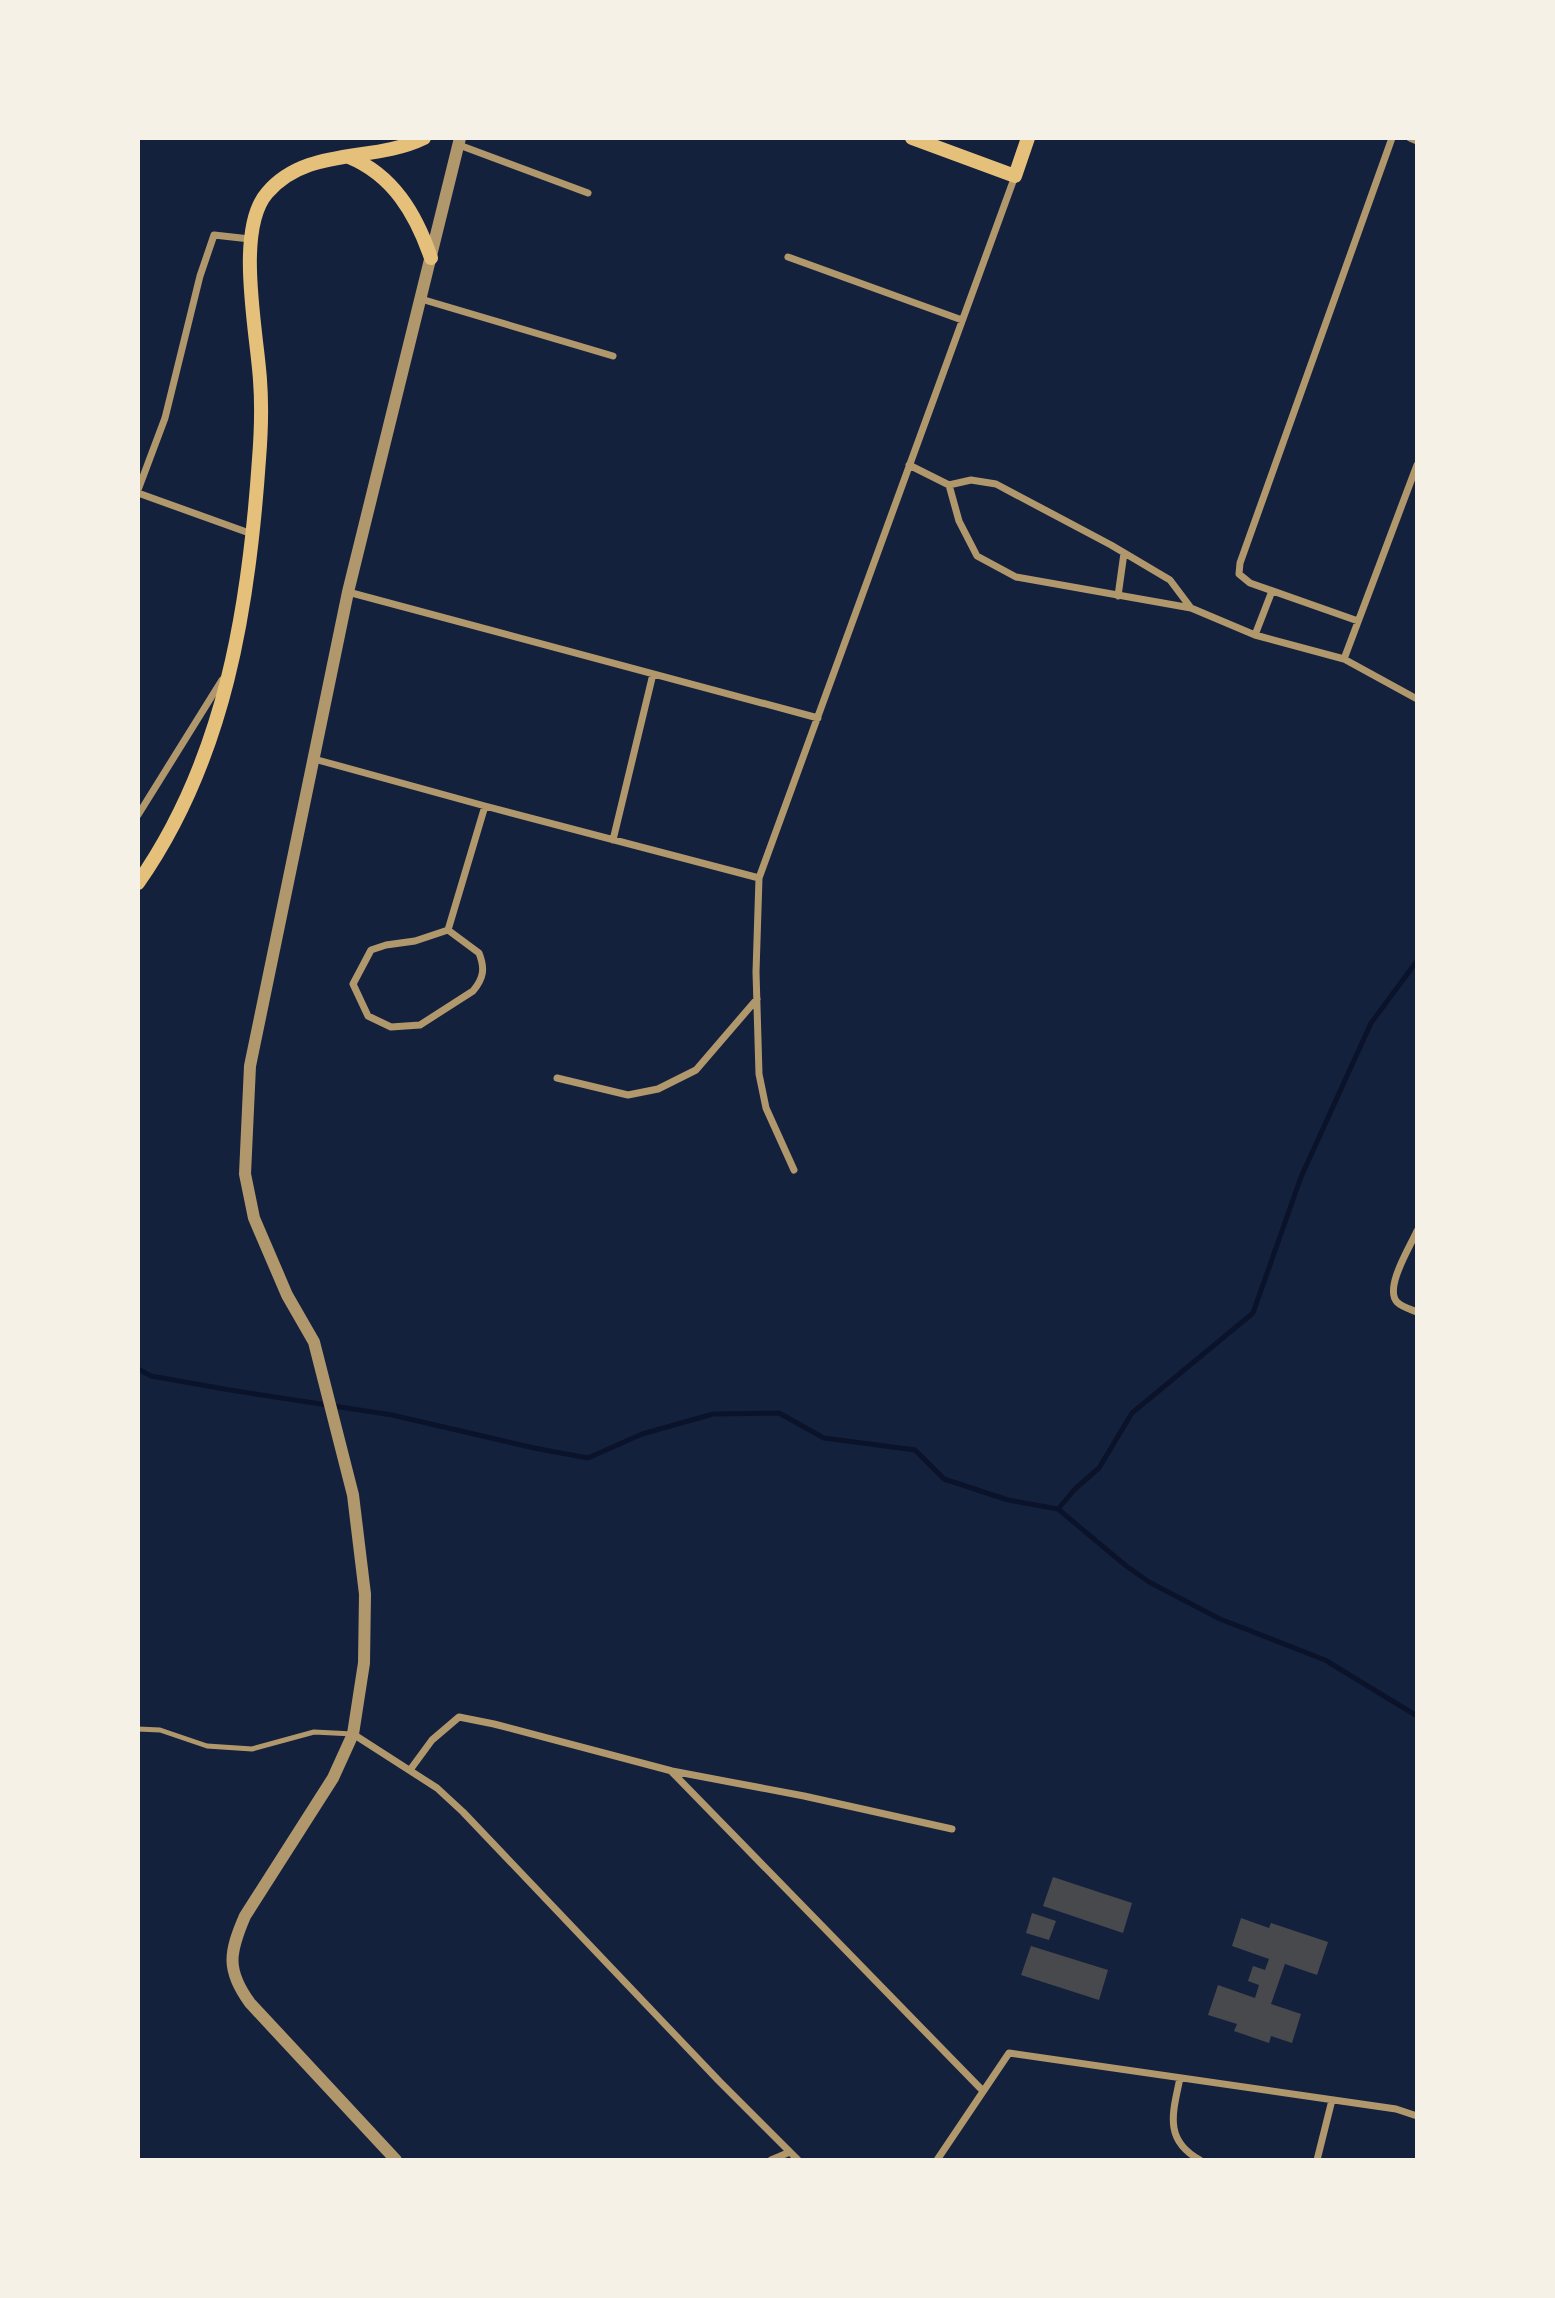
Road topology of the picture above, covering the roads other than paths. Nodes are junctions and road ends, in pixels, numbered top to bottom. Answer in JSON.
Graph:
{"nodes":[{"id":1,"x":424,"y":138,"type":"edge"},
{"id":2,"x":912,"y":138,"type":"edge"},
{"id":3,"x":1028,"y":138,"type":"edge"},
{"id":4,"x":1392,"y":138,"type":"edge"},
{"id":5,"x":1410,"y":138,"type":"edge"},
{"id":6,"x":1417,"y":141,"type":"edge"},
{"id":7,"x":460,"y":142,"type":"edge"},
{"id":8,"x":348,"y":156,"type":"junction"},
{"id":9,"x":1015,"y":176,"type":"junction"},
{"id":10,"x":587,"y":193,"type":"dead end"},
{"id":11,"x":250,"y":239,"type":"junction"},
{"id":12,"x":788,"y":257,"type":"dead end"},
{"id":13,"x":431,"y":258,"type":"junction"},
{"id":14,"x":421,"y":299,"type":"junction"},
{"id":15,"x":962,"y":320,"type":"junction"},
{"id":16,"x":613,"y":356,"type":"dead end"},
{"id":17,"x":909,"y":465,"type":"junction"},
{"id":18,"x":1417,"y":465,"type":"edge"},
{"id":19,"x":949,"y":485,"type":"junction"},
{"id":20,"x":138,"y":491,"type":"edge"},
{"id":21,"x":252,"y":534,"type":"junction"},
{"id":22,"x":1124,"y":552,"type":"junction"},
{"id":23,"x":1272,"y":591,"type":"junction"},
{"id":24,"x":348,"y":592,"type":"junction"},
{"id":25,"x":1118,"y":596,"type":"junction"},
{"id":26,"x":1191,"y":608,"type":"junction"},
{"id":27,"x":1359,"y":621,"type":"junction"},
{"id":28,"x":1255,"y":635,"type":"junction"},
{"id":29,"x":1344,"y":659,"type":"junction"},
{"id":30,"x":230,"y":668,"type":"junction"},
{"id":31,"x":653,"y":674,"type":"junction"},
{"id":32,"x":1417,"y":699,"type":"edge"},
{"id":33,"x":818,"y":718,"type":"junction"},
{"id":34,"x":314,"y":759,"type":"junction"},
{"id":35,"x":485,"y":806,"type":"junction"},
{"id":36,"x":138,"y":815,"type":"edge"},
{"id":37,"x":614,"y":840,"type":"junction"},
{"id":38,"x":759,"y":878,"type":"junction"},
{"id":39,"x":138,"y":883,"type":"edge"},
{"id":40,"x":448,"y":930,"type":"junction"},
{"id":41,"x":757,"y":999,"type":"junction"},
{"id":42,"x":557,"y":1078,"type":"dead end"},
{"id":43,"x":794,"y":1170,"type":"dead end"},
{"id":44,"x":1417,"y":1231,"type":"edge"},
{"id":45,"x":1417,"y":1312,"type":"edge"},
{"id":46,"x":138,"y":1729,"type":"edge"},
{"id":47,"x":353,"y":1734,"type":"junction"},
{"id":48,"x":410,"y":1770,"type":"junction"},
{"id":49,"x":672,"y":1771,"type":"junction"},
{"id":50,"x":952,"y":1829,"type":"dead end"},
{"id":51,"x":1180,"y":2078,"type":"junction"},
{"id":52,"x":983,"y":2091,"type":"junction"},
{"id":53,"x":1332,"y":2100,"type":"junction"},
{"id":54,"x":1417,"y":2116,"type":"edge"},
{"id":55,"x":790,"y":2152,"type":"junction"},
{"id":56,"x":396,"y":2160,"type":"edge"},
{"id":57,"x":771,"y":2160,"type":"edge"},
{"id":58,"x":798,"y":2160,"type":"edge"},
{"id":59,"x":937,"y":2160,"type":"edge"},
{"id":60,"x":1200,"y":2160,"type":"edge"},
{"id":61,"x":1317,"y":2160,"type":"edge"}],
"edges":[{"from":1,"to":8,"type":"main road"},
{"from":2,"to":9,"type":"main road"},
{"from":3,"to":9,"type":"main road"},
{"from":4,"to":23,"type":"street"},
{"from":5,"to":6,"type":"street"},
{"from":7,"to":10,"type":"street"},
{"from":7,"to":13,"type":"street"},
{"from":8,"to":11,"type":"main road"},
{"from":8,"to":13,"type":"main road"},
{"from":9,"to":15,"type":"street"},
{"from":11,"to":20,"type":"street"},
{"from":11,"to":21,"type":"main road"},
{"from":12,"to":15,"type":"street"},
{"from":13,"to":14,"type":"street"},
{"from":14,"to":16,"type":"street"},
{"from":14,"to":24,"type":"street"},
{"from":15,"to":17,"type":"street"},
{"from":17,"to":19,"type":"street"},
{"from":17,"to":33,"type":"street"},
{"from":18,"to":27,"type":"street"},
{"from":19,"to":22,"type":"street"},
{"from":19,"to":25,"type":"street"},
{"from":20,"to":21,"type":"street"},
{"from":21,"to":30,"type":"main road"},
{"from":22,"to":25,"type":"street"},
{"from":22,"to":26,"type":"street"},
{"from":23,"to":27,"type":"street"},
{"from":23,"to":28,"type":"street"},
{"from":24,"to":31,"type":"street"},
{"from":24,"to":34,"type":"street"},
{"from":25,"to":26,"type":"street"},
{"from":26,"to":28,"type":"street"},
{"from":27,"to":29,"type":"street"},
{"from":28,"to":29,"type":"street"},
{"from":29,"to":32,"type":"street"},
{"from":30,"to":36,"type":"street"},
{"from":30,"to":39,"type":"main road"},
{"from":31,"to":33,"type":"street"},
{"from":31,"to":37,"type":"street"},
{"from":33,"to":38,"type":"street"},
{"from":34,"to":35,"type":"street"},
{"from":34,"to":47,"type":"street"},
{"from":35,"to":37,"type":"street"},
{"from":35,"to":40,"type":"street"},
{"from":37,"to":38,"type":"street"},
{"from":38,"to":41,"type":"street"},
{"from":40,"to":40,"type":"street"},
{"from":41,"to":42,"type":"street"},
{"from":41,"to":43,"type":"street"},
{"from":44,"to":45,"type":"street"},
{"from":46,"to":47,"type":"lane"},
{"from":47,"to":48,"type":"street"},
{"from":47,"to":56,"type":"street"},
{"from":48,"to":49,"type":"street"},
{"from":48,"to":55,"type":"street"},
{"from":49,"to":50,"type":"street"},
{"from":49,"to":52,"type":"street"},
{"from":51,"to":52,"type":"street"},
{"from":51,"to":53,"type":"street"},
{"from":51,"to":60,"type":"street"},
{"from":52,"to":59,"type":"street"},
{"from":53,"to":54,"type":"street"},
{"from":53,"to":61,"type":"street"},
{"from":55,"to":57,"type":"street"},
{"from":55,"to":58,"type":"street"}]}
